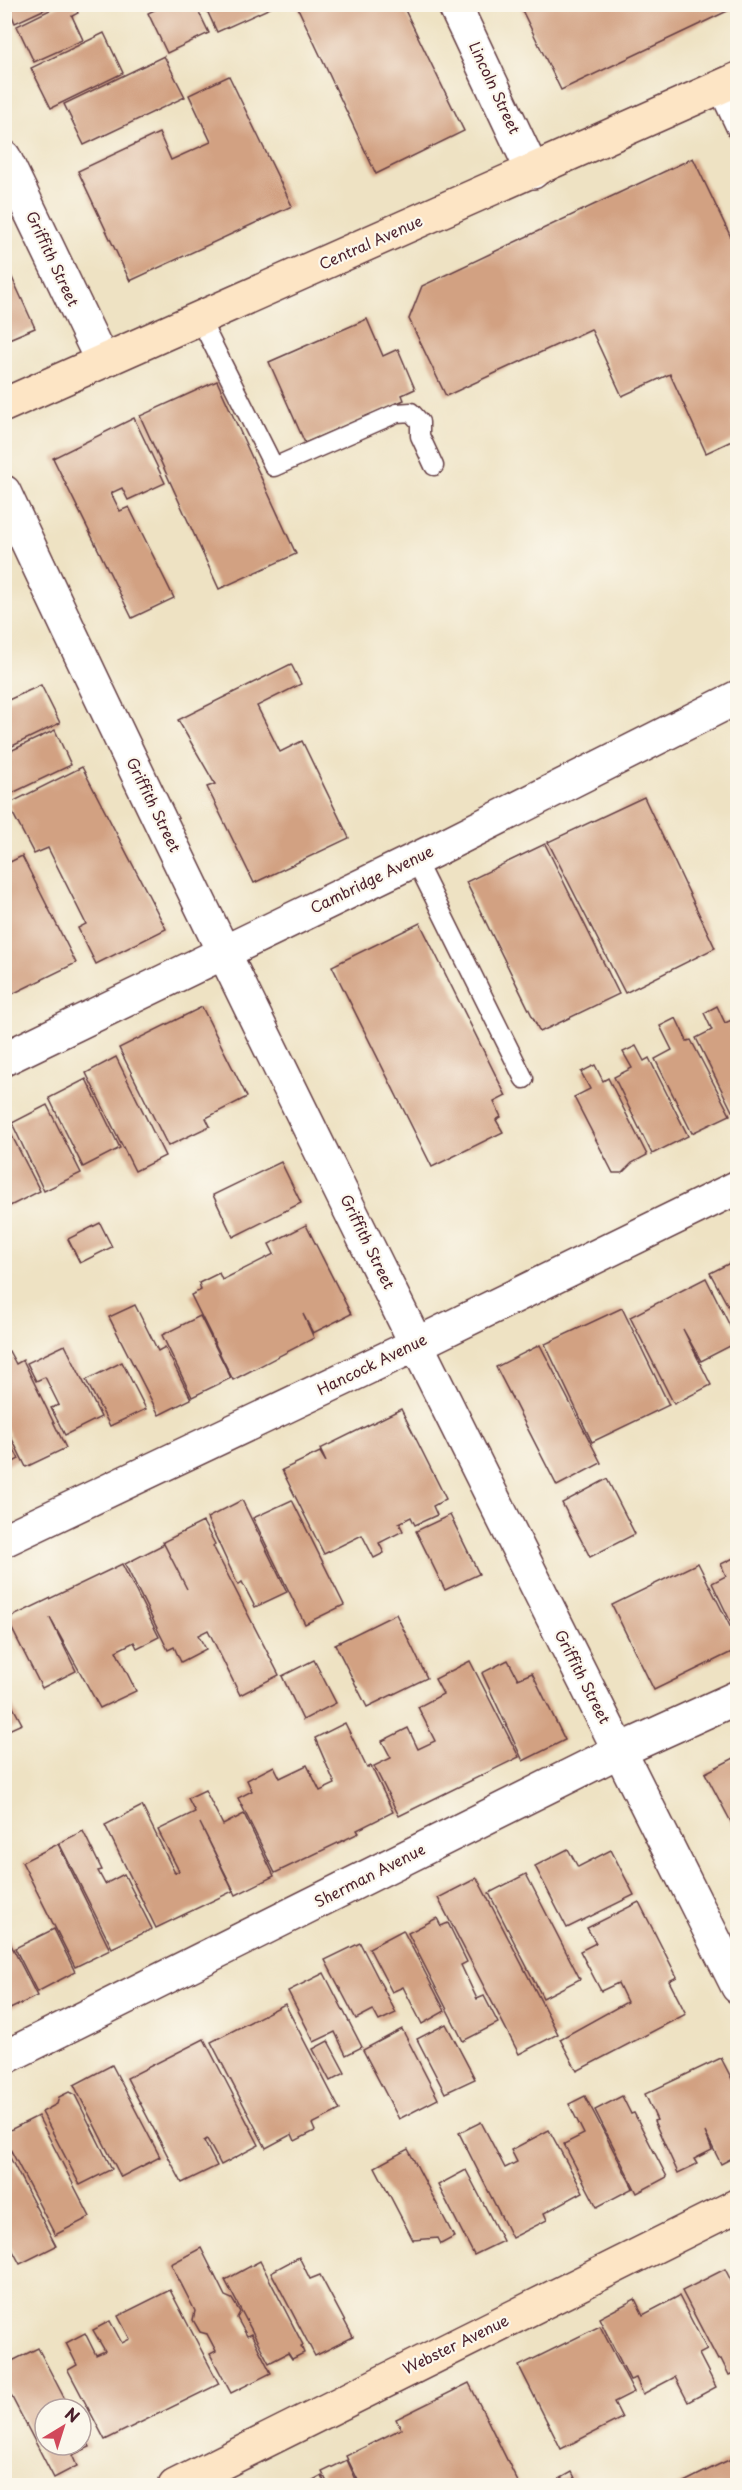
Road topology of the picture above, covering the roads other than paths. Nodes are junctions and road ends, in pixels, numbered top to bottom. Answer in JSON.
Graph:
{"nodes":[{"id":1,"x":454,"y":4,"type":"edge"},
{"id":2,"x":727,"y":83,"type":"edge"},
{"id":3,"x":738,"y":133,"type":"edge"},
{"id":4,"x":4,"y":157,"type":"edge"},
{"id":5,"x":533,"y":172,"type":"junction"},
{"id":6,"x":200,"y":319,"type":"junction"},
{"id":7,"x":102,"y":361,"type":"junction"},
{"id":8,"x":4,"y":405,"type":"edge"},
{"id":9,"x":434,"y":466,"type":"dead end"},
{"id":10,"x":4,"y":492,"type":"edge"},
{"id":11,"x":738,"y":697,"type":"edge"},
{"id":12,"x":415,"y":859,"type":"junction"},
{"id":13,"x":225,"y":952,"type":"junction"},
{"id":14,"x":4,"y":1059,"type":"edge"},
{"id":15,"x":524,"y":1079,"type":"dead end"},
{"id":16,"x":738,"y":1187,"type":"edge"},
{"id":17,"x":417,"y":1344,"type":"junction"},
{"id":18,"x":4,"y":1540,"type":"edge"},
{"id":19,"x":738,"y":1697,"type":"edge"},
{"id":20,"x":619,"y":1751,"type":"junction"},
{"id":21,"x":738,"y":1987,"type":"edge"},
{"id":22,"x":4,"y":2058,"type":"edge"},
{"id":23,"x":738,"y":2205,"type":"edge"},
{"id":24,"x":175,"y":2486,"type":"edge"}],
"edges":[{"from":1,"to":5,"type":"street","name":"Lincoln Street"},
{"from":2,"to":3,"type":"lane"},
{"from":2,"to":5,"type":"main road","name":"Central Avenue"},
{"from":4,"to":7,"type":"street","name":"Griffith Street"},
{"from":5,"to":6,"type":"main road","name":"Central Avenue"},
{"from":6,"to":7,"type":"main road","name":"Central Avenue"},
{"from":6,"to":9,"type":"lane"},
{"from":7,"to":8,"type":"main road","name":"Central Avenue"},
{"from":10,"to":13,"type":"street","name":"Griffith Street"},
{"from":11,"to":12,"type":"street","name":"Cambridge Avenue"},
{"from":12,"to":13,"type":"street","name":"Cambridge Avenue"},
{"from":12,"to":15,"type":"lane"},
{"from":13,"to":14,"type":"street","name":"Cambridge Avenue"},
{"from":13,"to":17,"type":"street","name":"Griffith Street"},
{"from":16,"to":17,"type":"street","name":"Hancock Avenue"},
{"from":17,"to":18,"type":"street","name":"Hancock Avenue"},
{"from":17,"to":20,"type":"street","name":"Griffith Street"},
{"from":19,"to":20,"type":"street","name":"Sherman Avenue"},
{"from":20,"to":21,"type":"street","name":"Griffith Street"},
{"from":20,"to":22,"type":"street","name":"Sherman Avenue"},
{"from":23,"to":24,"type":"main road","name":"Webster Avenue"}]}
